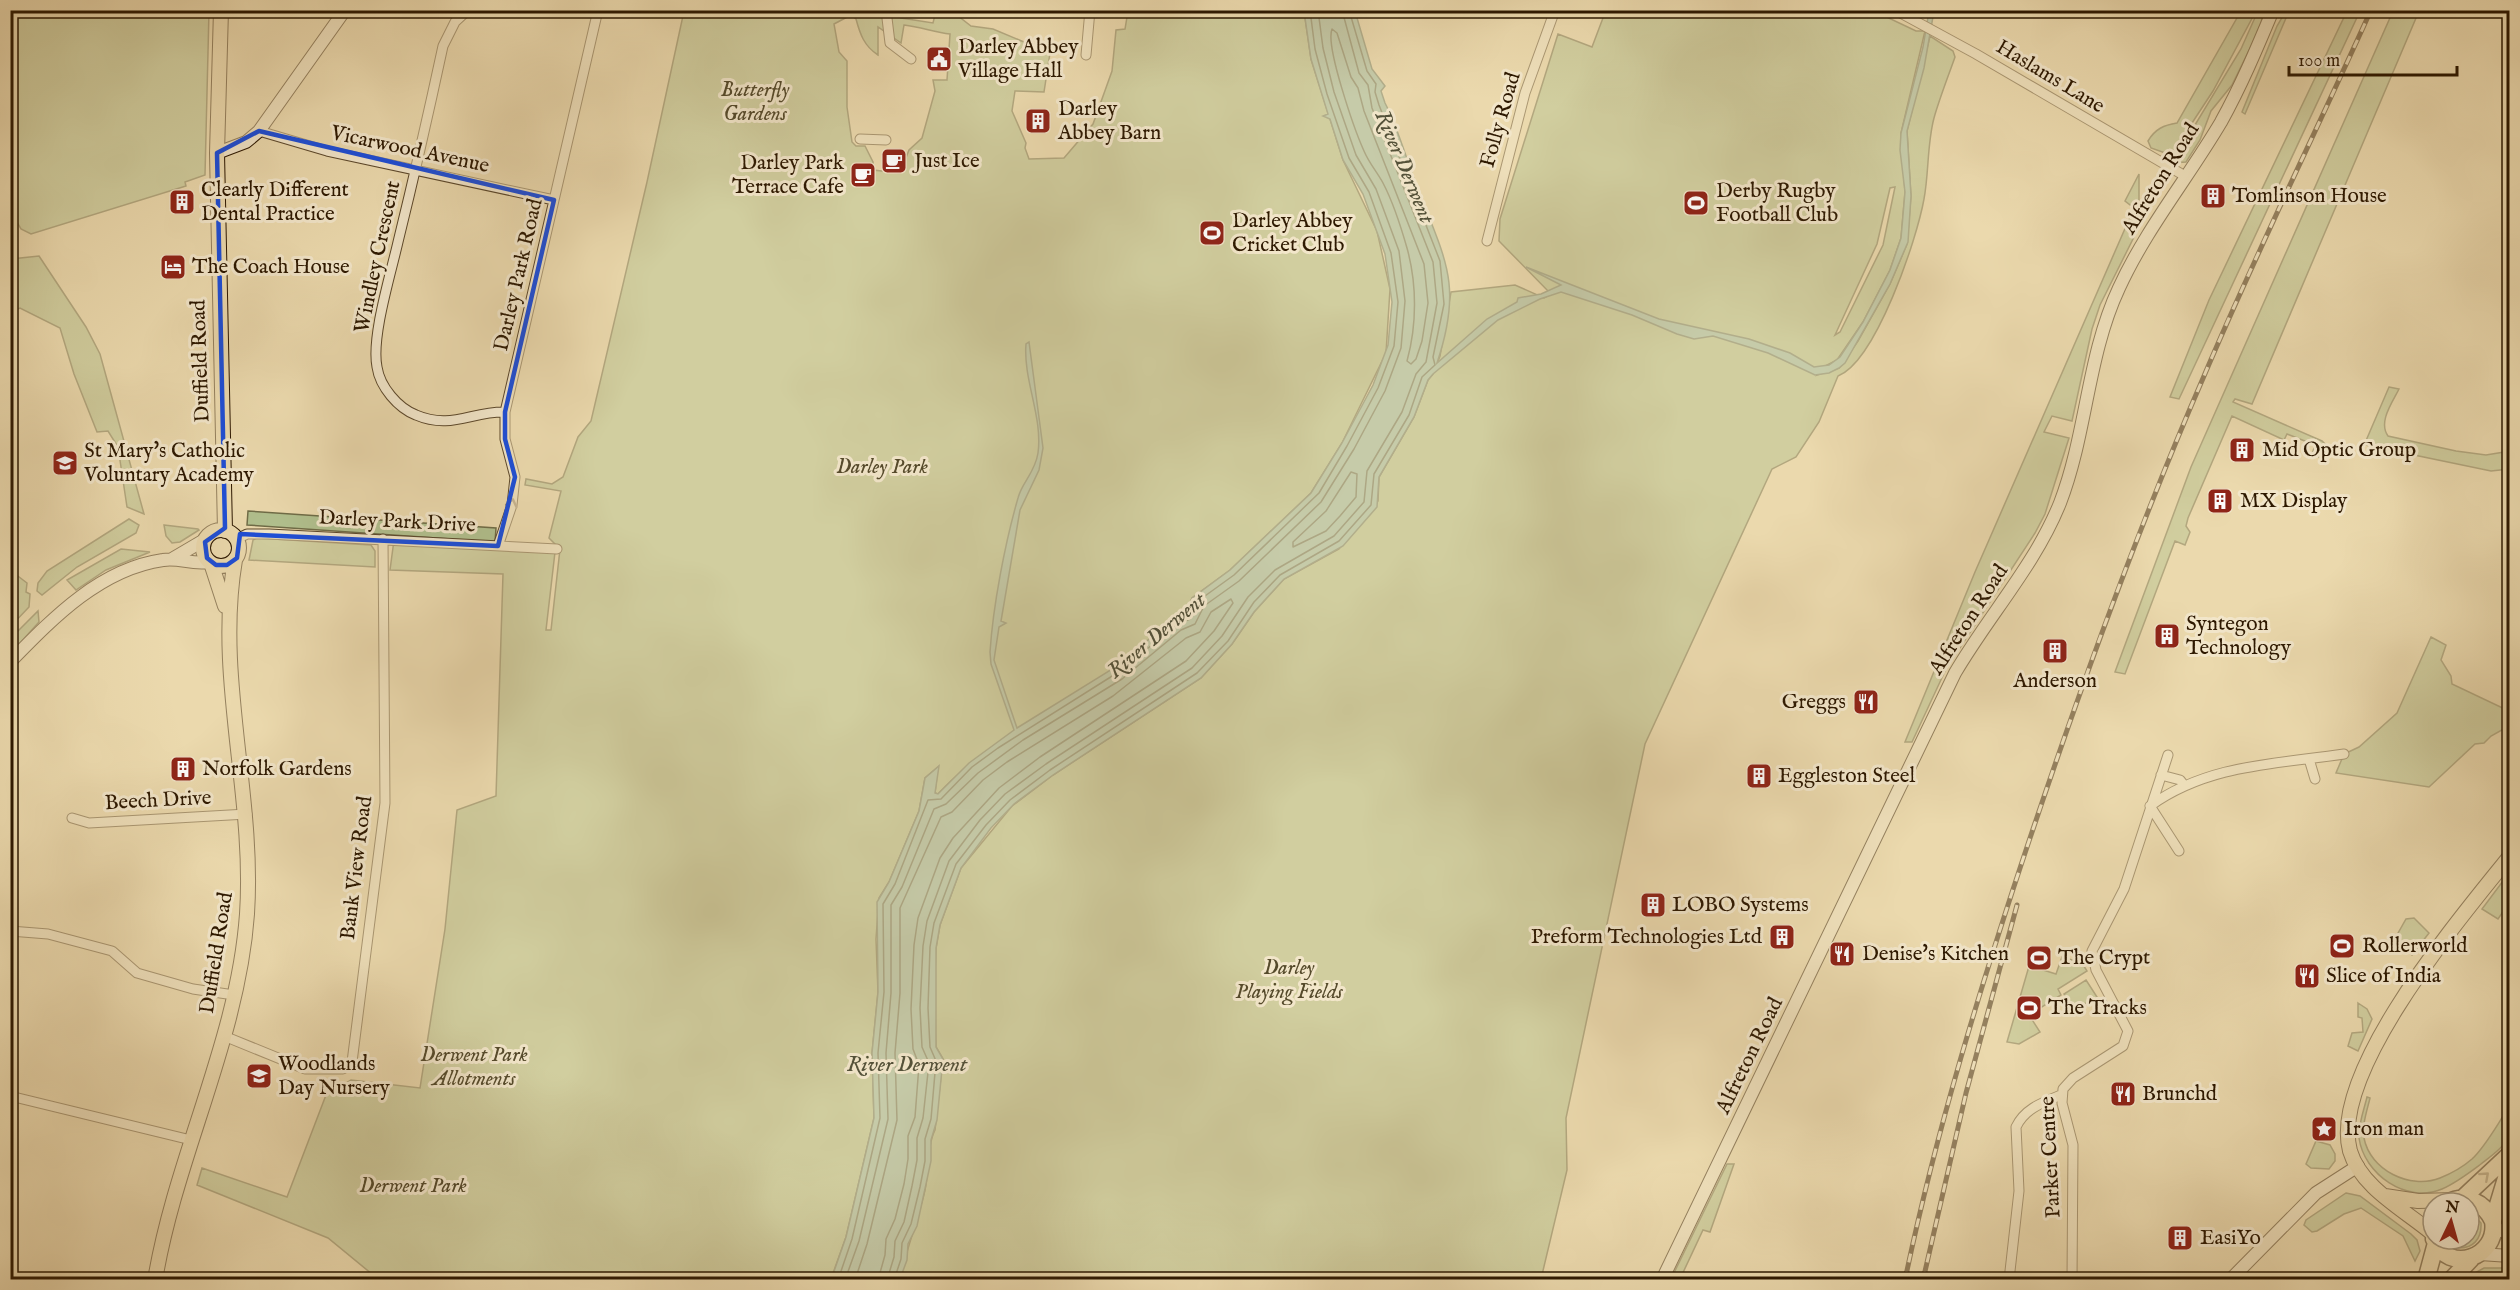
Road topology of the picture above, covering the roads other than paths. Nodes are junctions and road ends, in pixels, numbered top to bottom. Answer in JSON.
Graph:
{"nodes":[{"id":1,"x":221,"y":10,"type":"edge"},
{"id":2,"x":345,"y":10,"type":"edge"},
{"id":3,"x":468,"y":10,"type":"edge"},
{"id":4,"x":582,"y":10,"type":"edge"},
{"id":5,"x":886,"y":10,"type":"edge"},
{"id":6,"x":1090,"y":10,"type":"edge"},
{"id":7,"x":1555,"y":10,"type":"edge"},
{"id":8,"x":1895,"y":10,"type":"edge"},
{"id":9,"x":2273,"y":10,"type":"edge"},
{"id":10,"x":598,"y":12,"type":"edge"},
{"id":11,"x":1086,"y":56,"type":"dead end"},
{"id":12,"x":911,"y":59,"type":"dead end"},
{"id":13,"x":259,"y":131,"type":"junction"},
{"id":14,"x":860,"y":140,"type":"dead end"},
{"id":15,"x":886,"y":140,"type":"dead end"},
{"id":16,"x":217,"y":153,"type":"junction"},
{"id":17,"x":416,"y":169,"type":"junction"},
{"id":18,"x":2185,"y":176,"type":"junction"},
{"id":19,"x":554,"y":200,"type":"junction"},
{"id":20,"x":1487,"y":241,"type":"dead end"},
{"id":21,"x":505,"y":412,"type":"junction"},
{"id":22,"x":231,"y":535,"type":"junction"},
{"id":23,"x":206,"y":539,"type":"junction"},
{"id":24,"x":383,"y":539,"type":"junction"},
{"id":25,"x":498,"y":546,"type":"junction"},
{"id":26,"x":557,"y":549,"type":"dead end"},
{"id":27,"x":172,"y":559,"type":"junction"},
{"id":28,"x":235,"y":560,"type":"junction"},
{"id":29,"x":210,"y":562,"type":"junction"},
{"id":30,"x":228,"y":622,"type":"junction"},
{"id":31,"x":10,"y":662,"type":"edge"},
{"id":32,"x":2344,"y":754,"type":"dead end"},
{"id":33,"x":2168,"y":755,"type":"dead end"},
{"id":34,"x":2309,"y":759,"type":"junction"},
{"id":35,"x":2161,"y":775,"type":"junction"},
{"id":36,"x":2315,"y":779,"type":"dead end"},
{"id":37,"x":2184,"y":785,"type":"junction"},
{"id":38,"x":2150,"y":806,"type":"junction"},
{"id":39,"x":247,"y":814,"type":"junction"},
{"id":40,"x":72,"y":818,"type":"dead end"},
{"id":41,"x":2179,"y":851,"type":"dead end"},
{"id":42,"x":2510,"y":856,"type":"edge"},
{"id":43,"x":10,"y":931,"type":"edge"},
{"id":44,"x":234,"y":995,"type":"junction"},
{"id":45,"x":224,"y":1035,"type":"junction"},
{"id":46,"x":2061,"y":1095,"type":"junction"},
{"id":47,"x":10,"y":1096,"type":"edge"},
{"id":48,"x":190,"y":1140,"type":"junction"},
{"id":49,"x":2510,"y":1154,"type":"edge"},
{"id":50,"x":2510,"y":1165,"type":"edge"},
{"id":51,"x":2358,"y":1166,"type":"junction"},
{"id":52,"x":2465,"y":1191,"type":"edge"},
{"id":53,"x":2385,"y":1196,"type":"junction"},
{"id":54,"x":2421,"y":1201,"type":"edge"},
{"id":55,"x":2481,"y":1204,"type":"edge"},
{"id":56,"x":2493,"y":1224,"type":"junction"},
{"id":57,"x":2421,"y":1227,"type":"edge"},
{"id":58,"x":2510,"y":1235,"type":"edge"},
{"id":59,"x":2432,"y":1251,"type":"edge"},
{"id":60,"x":2446,"y":1251,"type":"edge"},
{"id":61,"x":2510,"y":1256,"type":"edge"},
{"id":62,"x":2476,"y":1257,"type":"junction"},
{"id":63,"x":154,"y":1280,"type":"edge"},
{"id":64,"x":1662,"y":1280,"type":"edge"},
{"id":65,"x":2009,"y":1280,"type":"edge"},
{"id":66,"x":2073,"y":1280,"type":"edge"},
{"id":67,"x":2230,"y":1280,"type":"edge"},
{"id":68,"x":2426,"y":1280,"type":"edge"},
{"id":69,"x":2451,"y":1280,"type":"edge"}],
"edges":[{"from":1,"to":16,"type":"main road","name":"Duffield Road"},
{"from":2,"to":13,"type":"street"},
{"from":3,"to":17,"type":"street","name":"Windley Crescent"},
{"from":4,"to":10,"type":"street"},
{"from":5,"to":12,"type":"street"},
{"from":6,"to":11,"type":"street"},
{"from":7,"to":20,"type":"street","name":"Folly Road"},
{"from":8,"to":18,"type":"street","name":"Haslams Lane"},
{"from":9,"to":18,"type":"street","name":"Alfreton Road"},
{"from":10,"to":19,"type":"street","name":"Darley Park Road"},
{"from":13,"to":16,"type":"street"},
{"from":13,"to":17,"type":"street","name":"Vicarwood Avenue"},
{"from":14,"to":15,"type":"street"},
{"from":16,"to":22,"type":"main road","name":"Duffield Road"},
{"from":17,"to":19,"type":"street","name":"Vicarwood Avenue"},
{"from":17,"to":21,"type":"street","name":"Windley Crescent"},
{"from":18,"to":64,"type":"street","name":"Alfreton Road"},
{"from":19,"to":21,"type":"street","name":"Darley Park Road"},
{"from":25,"to":21,"type":"street","name":"Darley Park Road","one_way":true},
{"from":22,"to":23,"type":"main road"},
{"from":22,"to":24,"type":"street","name":"Darley Park Drive"},
{"from":22,"to":28,"type":"main road"},
{"from":23,"to":27,"type":"street"},
{"from":23,"to":29,"type":"main road"},
{"from":24,"to":25,"type":"street","name":"Darley Park Drive"},
{"from":24,"to":45,"type":"street","name":"Bank View Road"},
{"from":25,"to":26,"type":"street","name":"Darley Park Drive"},
{"from":27,"to":29,"type":"street"},
{"from":27,"to":31,"type":"street"},
{"from":28,"to":29,"type":"main road"},
{"from":28,"to":30,"type":"main road","name":"Duffield Road"},
{"from":29,"to":30,"type":"main road","name":"Duffield Road"},
{"from":30,"to":39,"type":"main road","name":"Duffield Road"},
{"from":32,"to":34,"type":"street"},
{"from":33,"to":35,"type":"street"},
{"from":34,"to":36,"type":"street"},
{"from":34,"to":37,"type":"street"},
{"from":35,"to":37,"type":"street"},
{"from":35,"to":38,"type":"street"},
{"from":37,"to":38,"type":"street"},
{"from":38,"to":41,"type":"street"},
{"from":38,"to":46,"type":"street","name":"Parker Centre"},
{"from":39,"to":40,"type":"street","name":"Beech Drive"},
{"from":39,"to":44,"type":"main road","name":"Duffield Road"},
{"from":42,"to":51,"type":"main road"},
{"from":43,"to":44,"type":"street"},
{"from":44,"to":45,"type":"main road","name":"Duffield Road"},
{"from":45,"to":48,"type":"main road","name":"Duffield Road"},
{"from":46,"to":65,"type":"street","name":"Parker Centre"},
{"from":46,"to":66,"type":"street","name":"Parker Centre"},
{"from":47,"to":48,"type":"street"},
{"from":48,"to":63,"type":"main road","name":"Duffield Road"},
{"from":52,"to":49,"type":"highway","one_way":true},
{"from":50,"to":56,"type":"highway"},
{"from":51,"to":53,"type":"main road"},
{"from":51,"to":67,"type":"street"},
{"from":53,"to":54,"type":"main road"},
{"from":53,"to":57,"type":"main road"},
{"from":55,"to":56,"type":"highway"},
{"from":56,"to":58,"type":"street"},
{"from":56,"to":62,"type":"highway"},
{"from":59,"to":68,"type":"highway"},
{"from":60,"to":62,"type":"highway"},
{"from":61,"to":62,"type":"street"},
{"from":62,"to":69,"type":"highway"}]}
